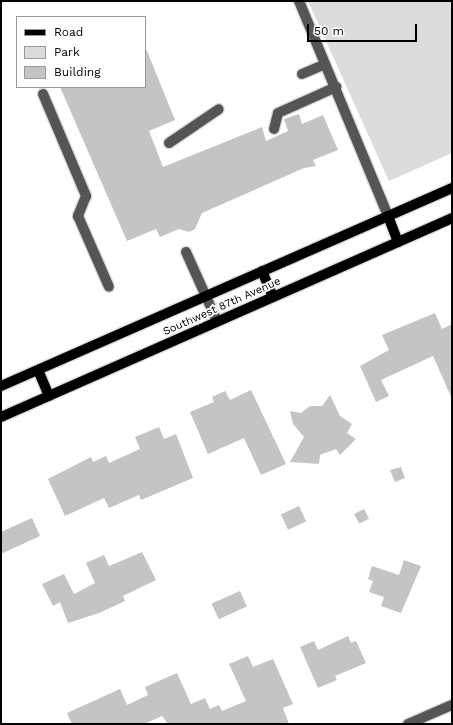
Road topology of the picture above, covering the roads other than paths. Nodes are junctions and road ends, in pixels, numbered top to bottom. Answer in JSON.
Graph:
{"nodes":[{"id":1,"x":298,"y":1,"type":"edge"},
{"id":2,"x":325,"y":64,"type":"junction"},
{"id":3,"x":302,"y":74,"type":"dead end"},
{"id":4,"x":336,"y":87,"type":"junction"},
{"id":5,"x":43,"y":94,"type":"dead end"},
{"id":6,"x":219,"y":109,"type":"dead end"},
{"id":7,"x":274,"y":129,"type":"dead end"},
{"id":8,"x":169,"y":143,"type":"dead end"},
{"id":9,"x":452,"y":189,"type":"edge"},
{"id":10,"x":388,"y":216,"type":"junction"},
{"id":11,"x":452,"y":218,"type":"edge"},
{"id":12,"x":398,"y":242,"type":"junction"},
{"id":13,"x":186,"y":252,"type":"dead end"},
{"id":14,"x":262,"y":271,"type":"junction"},
{"id":15,"x":109,"y":287,"type":"dead end"},
{"id":16,"x":206,"y":296,"type":"junction"},
{"id":17,"x":273,"y":297,"type":"junction"},
{"id":18,"x":217,"y":321,"type":"junction"},
{"id":19,"x":38,"y":370,"type":"junction"},
{"id":20,"x":1,"y":386,"type":"edge"},
{"id":21,"x":49,"y":396,"type":"junction"},
{"id":22,"x":1,"y":417,"type":"edge"},
{"id":23,"x":452,"y":705,"type":"edge"},
{"id":24,"x":408,"y":724,"type":"edge"}],
"edges":[{"from":1,"to":2,"type":"street"},
{"from":2,"to":3,"type":"street"},
{"from":2,"to":4,"type":"street"},
{"from":4,"to":7,"type":"street"},
{"from":4,"to":10,"type":"street"},
{"from":5,"to":15,"type":"street"},
{"from":6,"to":8,"type":"street"},
{"from":9,"to":10,"type":"main road","name":"Southwest 87th Avenue"},
{"from":10,"to":12,"type":"main road"},
{"from":10,"to":14,"type":"main road","name":"Southwest 87th Avenue"},
{"from":11,"to":12,"type":"main road","name":"Southwest 87th Avenue"},
{"from":12,"to":17,"type":"main road","name":"Southwest 87th Avenue"},
{"from":13,"to":16,"type":"street"},
{"from":14,"to":16,"type":"main road","name":"Southwest 87th Avenue"},
{"from":14,"to":17,"type":"main road"},
{"from":16,"to":18,"type":"street"},
{"from":16,"to":19,"type":"main road","name":"Southwest 87th Avenue"},
{"from":17,"to":18,"type":"main road","name":"Southwest 87th Avenue"},
{"from":18,"to":21,"type":"main road","name":"Southwest 87th Avenue"},
{"from":19,"to":20,"type":"main road","name":"Southwest 87th Avenue"},
{"from":19,"to":21,"type":"main road"},
{"from":21,"to":22,"type":"main road","name":"Southwest 87th Avenue"},
{"from":23,"to":24,"type":"street"}]}
